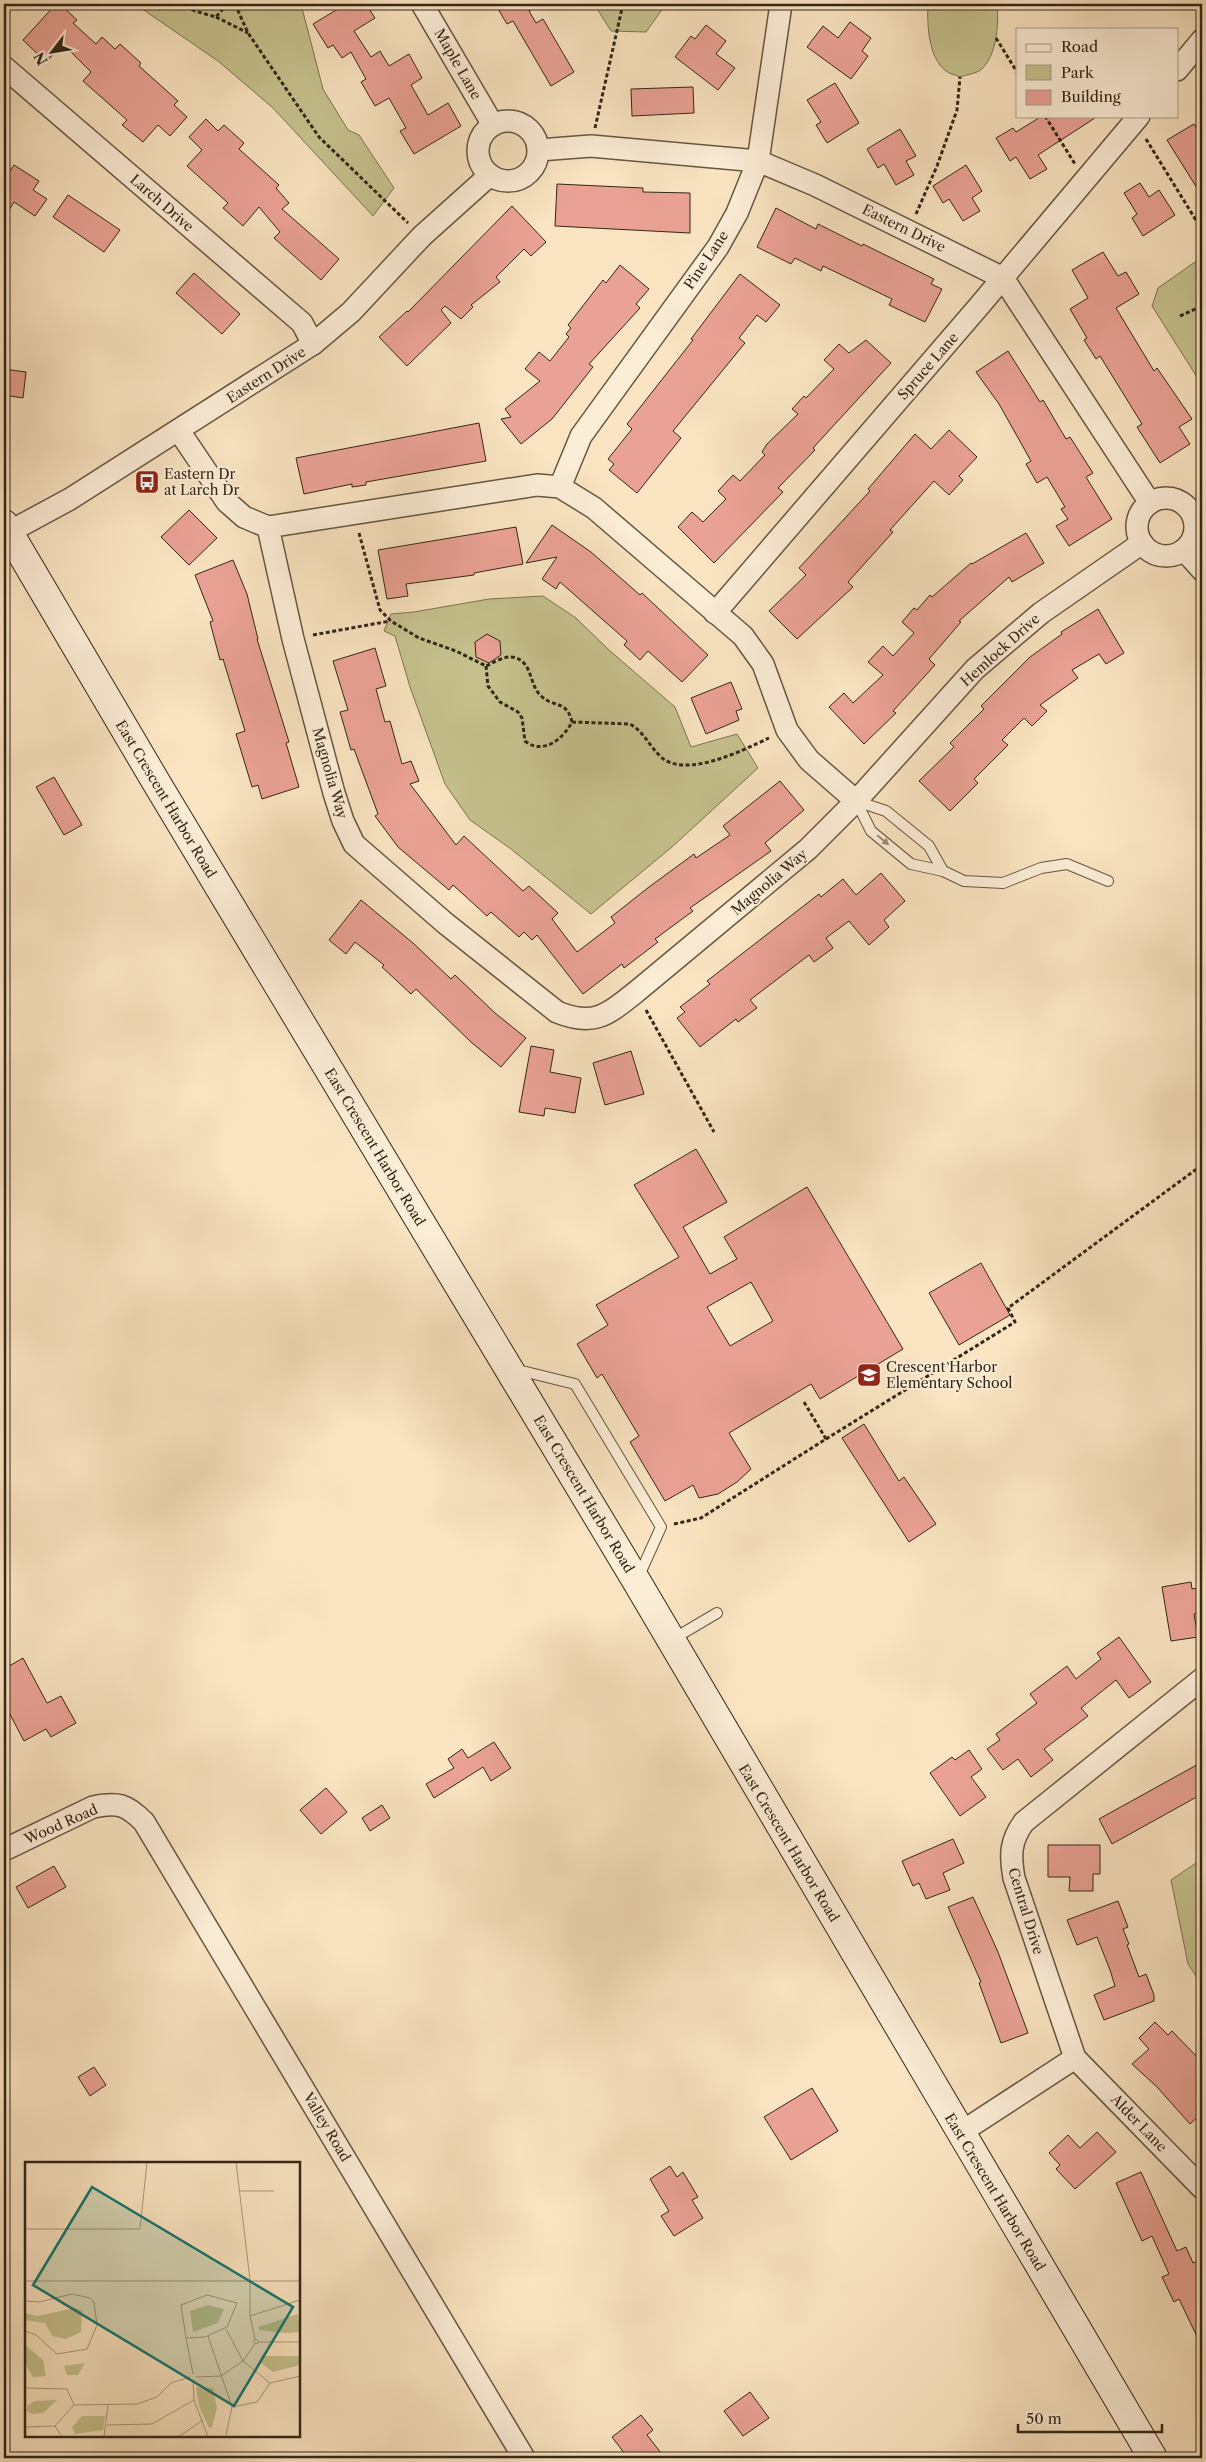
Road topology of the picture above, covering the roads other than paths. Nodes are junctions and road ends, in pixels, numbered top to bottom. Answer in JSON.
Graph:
{"nodes":[{"id":1,"x":422,"y":4,"type":"edge"},
{"id":2,"x":781,"y":4,"type":"edge"},
{"id":3,"x":1202,"y":40,"type":"edge"},
{"id":4,"x":4,"y":67,"type":"edge"},
{"id":5,"x":1178,"y":69,"type":"edge"},
{"id":6,"x":1135,"y":120,"type":"edge"},
{"id":7,"x":493,"y":125,"type":"junction"},
{"id":8,"x":538,"y":150,"type":"junction"},
{"id":9,"x":758,"y":161,"type":"junction"},
{"id":10,"x":490,"y":175,"type":"junction"},
{"id":11,"x":1003,"y":278,"type":"junction"},
{"id":12,"x":314,"y":344,"type":"junction"},
{"id":13,"x":179,"y":431,"type":"junction"},
{"id":14,"x":560,"y":487,"type":"junction"},
{"id":15,"x":1150,"y":504,"type":"junction"},
{"id":16,"x":1197,"y":509,"type":"edge"},
{"id":17,"x":268,"y":527,"type":"junction"},
{"id":18,"x":5,"y":530,"type":"edge"},
{"id":19,"x":1142,"y":543,"type":"junction"},
{"id":20,"x":1184,"y":550,"type":"junction"},
{"id":21,"x":1202,"y":570,"type":"edge"},
{"id":22,"x":715,"y":613,"type":"junction"},
{"id":23,"x":856,"y":801,"type":"junction"},
{"id":24,"x":943,"y":872,"type":"junction"},
{"id":25,"x":1108,"y":881,"type":"dead end"},
{"id":26,"x":508,"y":1367,"type":"junction"},
{"id":27,"x":637,"y":1582,"type":"junction"},
{"id":28,"x":717,"y":1613,"type":"dead end"},
{"id":29,"x":670,"y":1641,"type":"junction"},
{"id":30,"x":1202,"y":1679,"type":"edge"},
{"id":31,"x":121,"y":1804,"type":"joint"},
{"id":32,"x":4,"y":1850,"type":"edge"},
{"id":33,"x":1075,"y":2058,"type":"junction"},
{"id":34,"x":960,"y":2134,"type":"junction"},
{"id":35,"x":1202,"y":2188,"type":"edge"},
{"id":36,"x":524,"y":2458,"type":"edge"},
{"id":37,"x":1153,"y":2458,"type":"edge"}],
"edges":[{"from":1,"to":7,"type":"street","name":"Maple Lane"},
{"from":2,"to":9,"type":"street","name":"Pine Lane"},
{"from":3,"to":5,"type":"street"},
{"from":4,"to":12,"type":"street","name":"Larch Drive"},
{"from":6,"to":11,"type":"street","name":"Spruce Lane"},
{"from":7,"to":8,"type":"street"},
{"from":7,"to":10,"type":"street"},
{"from":8,"to":9,"type":"street","name":"Eastern Drive"},
{"from":8,"to":10,"type":"street"},
{"from":9,"to":11,"type":"street","name":"Eastern Drive"},
{"from":9,"to":14,"type":"street","name":"Pine Lane"},
{"from":10,"to":12,"type":"street","name":"Eastern Drive"},
{"from":11,"to":15,"type":"street"},
{"from":11,"to":22,"type":"street","name":"Spruce Lane"},
{"from":12,"to":13,"type":"street","name":"Eastern Drive"},
{"from":13,"to":17,"type":"street"},
{"from":13,"to":18,"type":"street","name":"Eastern Drive"},
{"from":14,"to":17,"type":"street"},
{"from":14,"to":22,"type":"street"},
{"from":15,"to":16,"type":"street"},
{"from":15,"to":19,"type":"street"},
{"from":16,"to":20,"type":"street"},
{"from":17,"to":23,"type":"street","name":"Magnolia Way"},
{"from":18,"to":26,"type":"street","name":"East Crescent Harbor Road"},
{"from":19,"to":20,"type":"street"},
{"from":19,"to":23,"type":"street","name":"Hemlock Drive"},
{"from":20,"to":21,"type":"street"},
{"from":22,"to":23,"type":"street"},
{"from":23,"to":24,"type":"lane"},
{"from":23,"to":24,"type":"lane","one_way":true},
{"from":24,"to":25,"type":"lane"},
{"from":26,"to":27,"type":"street","name":"East Crescent Harbor Road"},
{"from":26,"to":27,"type":"lane"},
{"from":27,"to":29,"type":"street","name":"East Crescent Harbor Road"},
{"from":28,"to":29,"type":"lane"},
{"from":29,"to":34,"type":"street","name":"East Crescent Harbor Road"},
{"from":30,"to":33,"type":"street","name":"Central Drive"},
{"from":31,"to":32,"type":"street","name":"Wood Road"},
{"from":31,"to":36,"type":"street","name":"Valley Road"},
{"from":33,"to":34,"type":"street"},
{"from":33,"to":35,"type":"street","name":"Alder Lane"},
{"from":34,"to":37,"type":"street","name":"East Crescent Harbor Road"}]}
